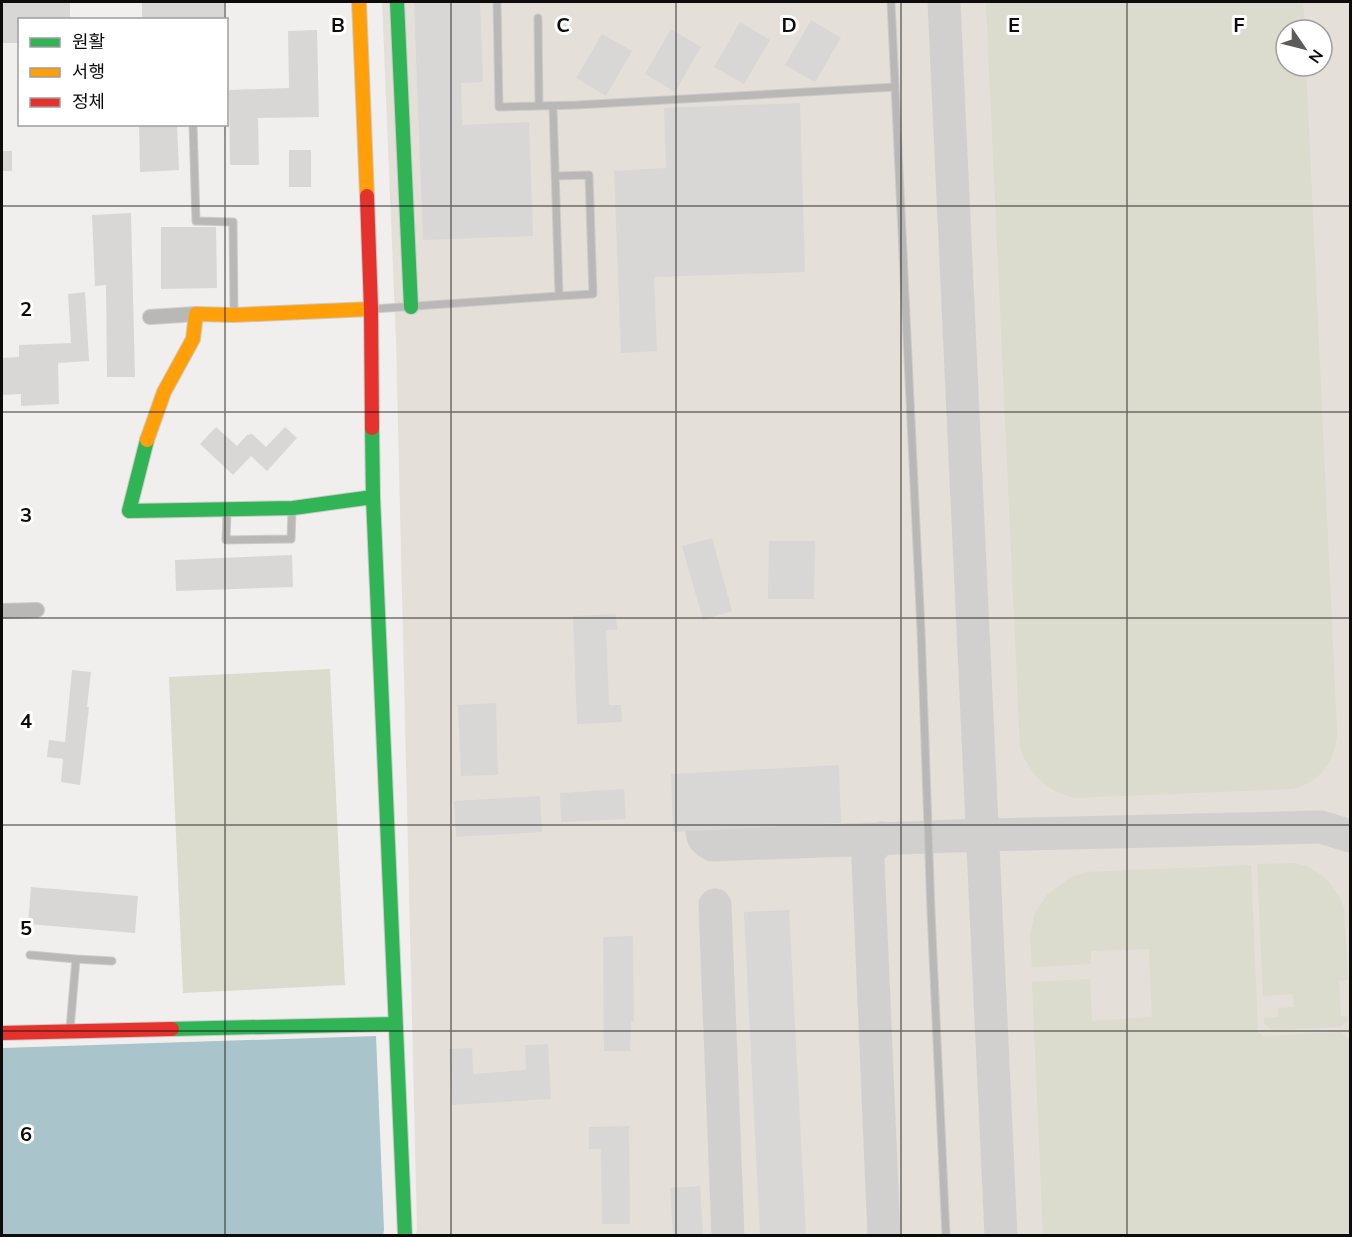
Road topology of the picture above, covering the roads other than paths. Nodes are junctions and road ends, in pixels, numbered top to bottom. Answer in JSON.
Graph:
{"nodes":[{"id":1,"x":359,"y":2,"type":"edge"},
{"id":2,"x":397,"y":2,"type":"edge"},
{"id":3,"x":497,"y":2,"type":"edge"},
{"id":4,"x":891,"y":2,"type":"edge"},
{"id":5,"x":538,"y":18,"type":"dead end"},
{"id":6,"x":895,"y":87,"type":"junction"},
{"id":7,"x":539,"y":106,"type":"junction"},
{"id":8,"x":553,"y":106,"type":"junction"},
{"id":9,"x":193,"y":126,"type":"edge"},
{"id":10,"x":556,"y":176,"type":"junction"},
{"id":11,"x":559,"y":296,"type":"junction"},
{"id":12,"x":411,"y":306,"type":"junction"},
{"id":13,"x":371,"y":309,"type":"junction"},
{"id":14,"x":196,"y":314,"type":"junction"},
{"id":15,"x":234,"y":315,"type":"junction"},
{"id":16,"x":150,"y":317,"type":"dead end"},
{"id":17,"x":373,"y":497,"type":"junction"},
{"id":18,"x":292,"y":508,"type":"junction"},
{"id":19,"x":228,"y":510,"type":"junction"},
{"id":20,"x":37,"y":610,"type":"dead end"},
{"id":21,"x":2,"y":611,"type":"edge"},
{"id":22,"x":30,"y":955,"type":"dead end"},
{"id":23,"x":76,"y":959,"type":"junction"},
{"id":24,"x":112,"y":961,"type":"dead end"},
{"id":25,"x":395,"y":1024,"type":"junction"},
{"id":26,"x":69,"y":1031,"type":"junction"},
{"id":27,"x":2,"y":1033,"type":"edge"},
{"id":28,"x":405,"y":1236,"type":"edge"},
{"id":29,"x":946,"y":1236,"type":"edge"}],
"edges":[{"from":1,"to":13,"type":"street"},
{"from":2,"to":12,"type":"street"},
{"from":3,"to":7,"type":"lane"},
{"from":4,"to":6,"type":"lane"},
{"from":5,"to":7,"type":"lane"},
{"from":6,"to":8,"type":"lane"},
{"from":6,"to":29,"type":"lane"},
{"from":7,"to":8,"type":"lane"},
{"from":8,"to":10,"type":"lane"},
{"from":9,"to":15,"type":"lane"},
{"from":10,"to":11,"type":"lane"},
{"from":10,"to":11,"type":"lane"},
{"from":11,"to":12,"type":"lane"},
{"from":12,"to":13,"type":"lane"},
{"from":13,"to":15,"type":"street"},
{"from":13,"to":17,"type":"street"},
{"from":14,"to":15,"type":"street"},
{"from":14,"to":16,"type":"street"},
{"from":14,"to":19,"type":"street"},
{"from":17,"to":18,"type":"street"},
{"from":17,"to":25,"type":"street"},
{"from":18,"to":19,"type":"street"},
{"from":18,"to":19,"type":"lane"},
{"from":20,"to":21,"type":"street"},
{"from":22,"to":23,"type":"lane"},
{"from":23,"to":24,"type":"lane"},
{"from":23,"to":26,"type":"lane"},
{"from":25,"to":26,"type":"street"},
{"from":25,"to":28,"type":"street"},
{"from":26,"to":27,"type":"street"}]}
